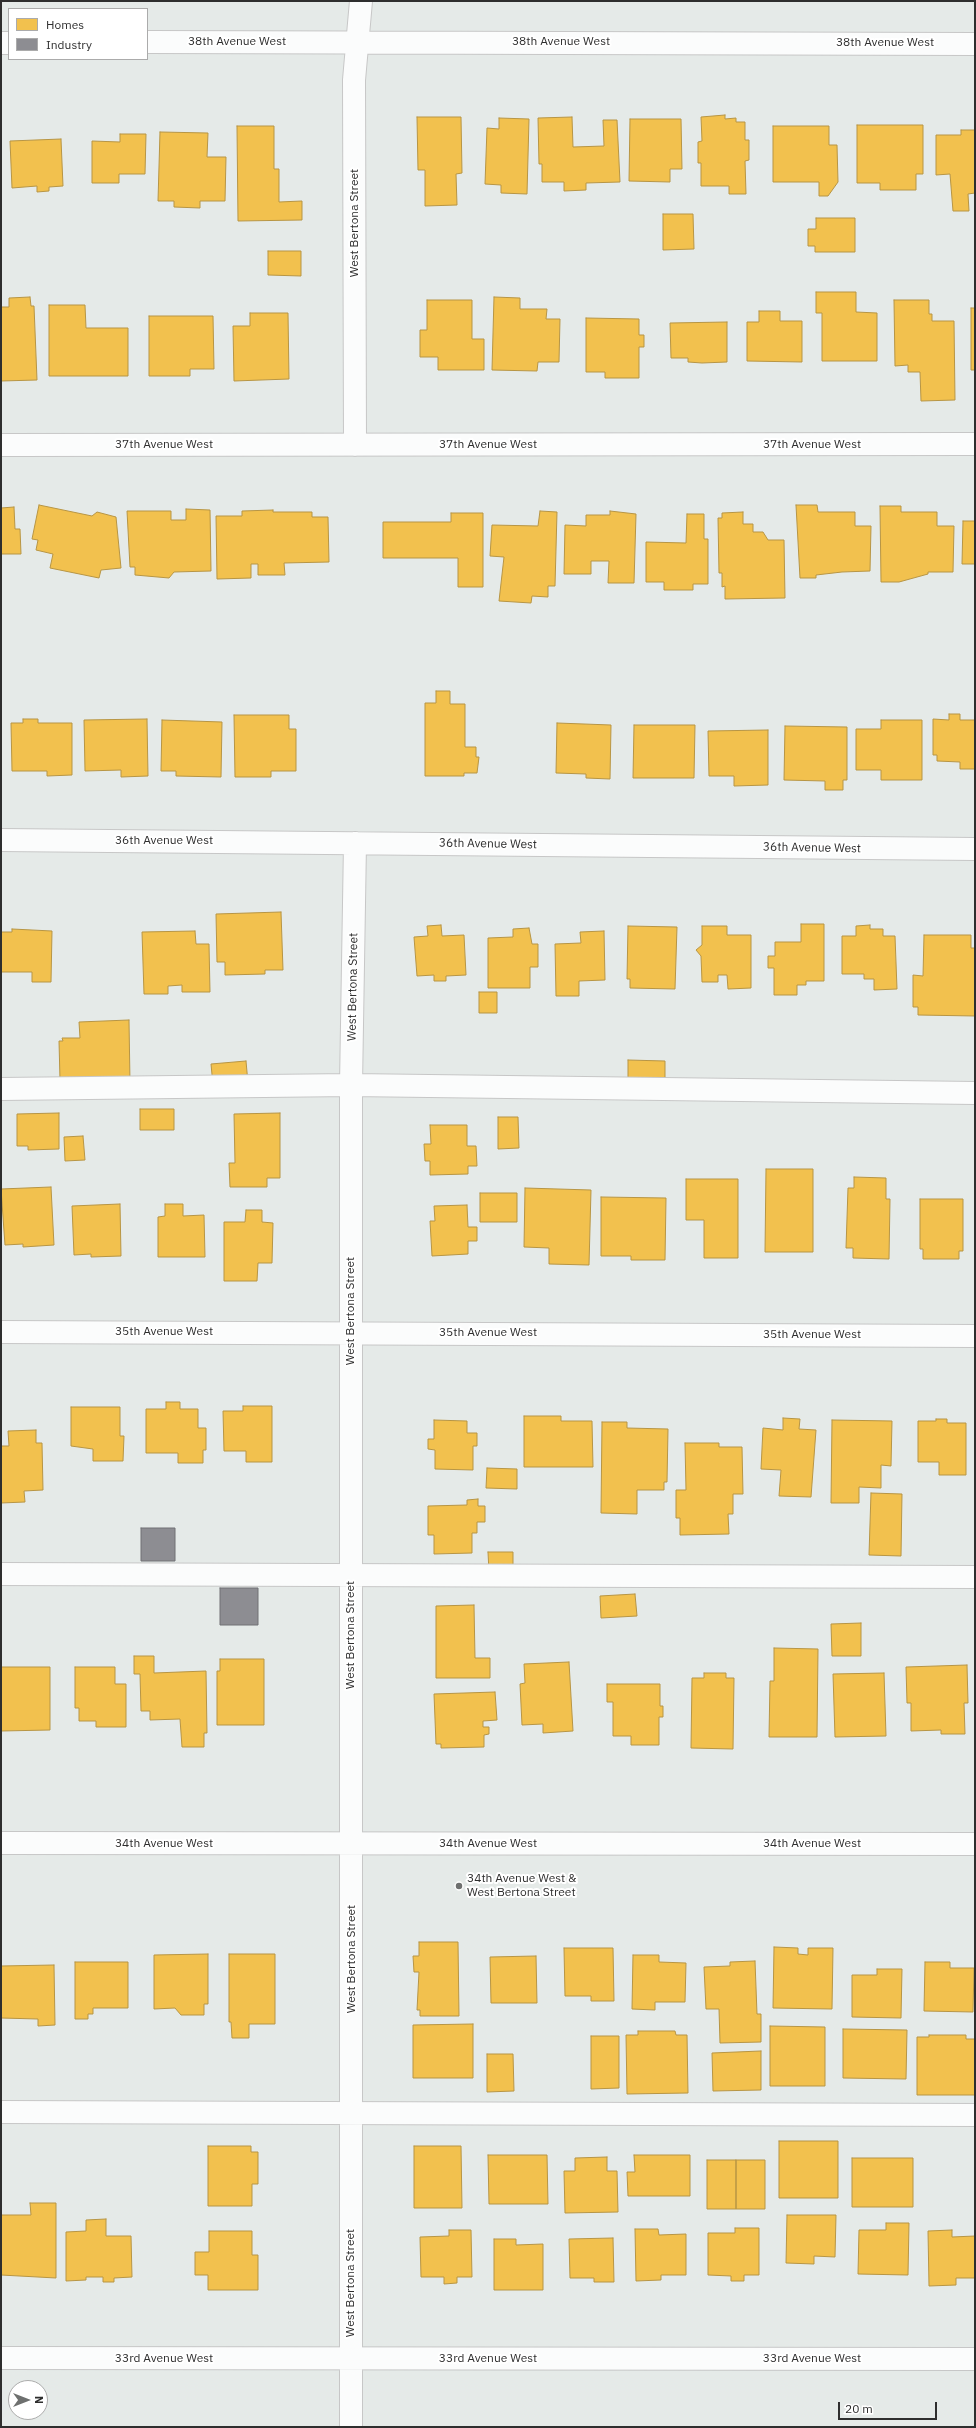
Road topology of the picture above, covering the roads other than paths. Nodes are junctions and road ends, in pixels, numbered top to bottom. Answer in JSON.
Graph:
{"nodes":[{"id":1,"x":361,"y":1,"type":"edge"},
{"id":2,"x":148,"y":42,"type":"edge"},
{"id":3,"x":358,"y":42,"type":"junction"},
{"id":4,"x":975,"y":44,"type":"edge"},
{"id":5,"x":975,"y":444,"type":"edge"},
{"id":6,"x":1,"y":445,"type":"edge"},
{"id":7,"x":355,"y":445,"type":"junction"},
{"id":8,"x":1,"y":840,"type":"edge"},
{"id":9,"x":355,"y":843,"type":"junction"},
{"id":10,"x":975,"y":849,"type":"edge"},
{"id":11,"x":351,"y":1085,"type":"junction"},
{"id":12,"x":1,"y":1089,"type":"edge"},
{"id":13,"x":975,"y":1093,"type":"edge"},
{"id":14,"x":1,"y":1332,"type":"edge"},
{"id":15,"x":351,"y":1332,"type":"junction"},
{"id":16,"x":975,"y":1336,"type":"edge"},
{"id":17,"x":1,"y":1574,"type":"edge"},
{"id":18,"x":352,"y":1575,"type":"junction"},
{"id":19,"x":975,"y":1577,"type":"edge"},
{"id":20,"x":1,"y":1844,"type":"edge"},
{"id":21,"x":352,"y":1844,"type":"junction"},
{"id":22,"x":975,"y":1844,"type":"edge"},
{"id":23,"x":352,"y":2111,"type":"junction"},
{"id":24,"x":1,"y":2112,"type":"edge"},
{"id":25,"x":975,"y":2115,"type":"edge"},
{"id":26,"x":1,"y":2358,"type":"edge"},
{"id":27,"x":351,"y":2359,"type":"junction"},
{"id":28,"x":975,"y":2359,"type":"edge"},
{"id":29,"x":351,"y":2427,"type":"edge"}],
"edges":[{"from":1,"to":3,"type":"street","name":"West Bertona Street"},
{"from":2,"to":3,"type":"street","name":"38th Avenue West"},
{"from":3,"to":4,"type":"street","name":"38th Avenue West"},
{"from":3,"to":7,"type":"street","name":"West Bertona Street"},
{"from":5,"to":7,"type":"street","name":"37th Avenue West"},
{"from":6,"to":7,"type":"street","name":"37th Avenue West"},
{"from":8,"to":9,"type":"street","name":"36th Avenue West"},
{"from":9,"to":10,"type":"street","name":"36th Avenue West"},
{"from":9,"to":11,"type":"street","name":"West Bertona Street"},
{"from":11,"to":12,"type":"street"},
{"from":11,"to":13,"type":"street"},
{"from":11,"to":15,"type":"street","name":"West Bertona Street"},
{"from":14,"to":15,"type":"street","name":"35th Avenue West"},
{"from":15,"to":16,"type":"street","name":"35th Avenue West"},
{"from":15,"to":18,"type":"street","name":"West Bertona Street"},
{"from":17,"to":18,"type":"street"},
{"from":18,"to":19,"type":"street"},
{"from":18,"to":21,"type":"street","name":"West Bertona Street"},
{"from":20,"to":21,"type":"street","name":"34th Avenue West"},
{"from":21,"to":22,"type":"street","name":"34th Avenue West"},
{"from":21,"to":23,"type":"street","name":"West Bertona Street"},
{"from":23,"to":24,"type":"street"},
{"from":23,"to":25,"type":"street"},
{"from":23,"to":27,"type":"street","name":"West Bertona Street"},
{"from":26,"to":27,"type":"street","name":"33rd Avenue West"},
{"from":27,"to":28,"type":"street","name":"33rd Avenue West"},
{"from":27,"to":29,"type":"street","name":"West Bertona Street"}]}
